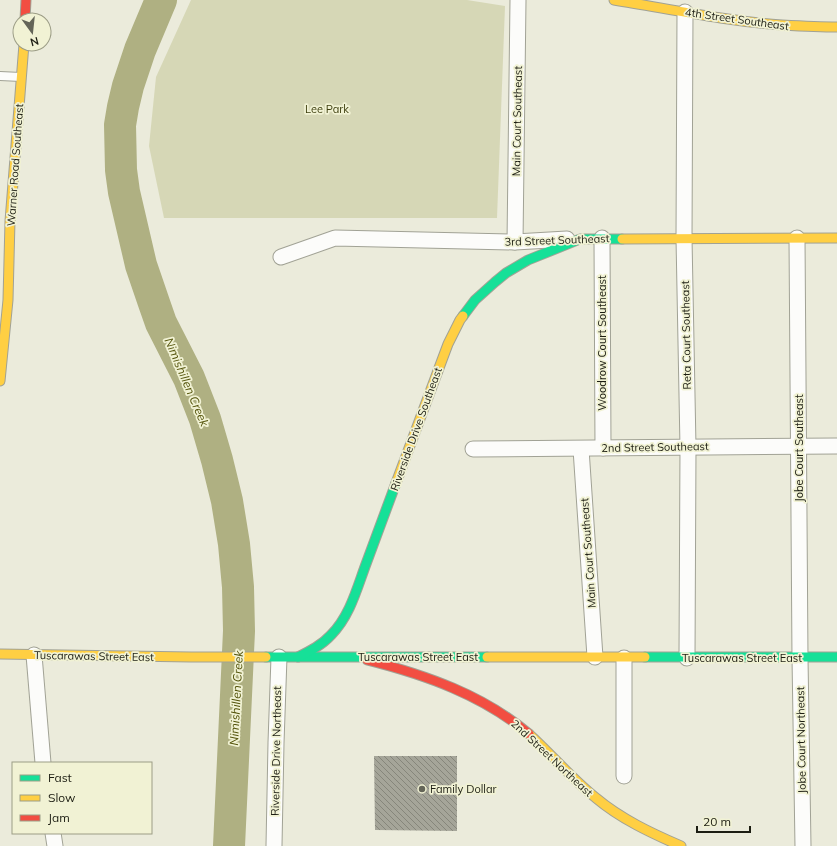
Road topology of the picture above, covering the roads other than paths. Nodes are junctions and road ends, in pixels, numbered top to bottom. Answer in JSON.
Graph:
{"nodes":[{"id":1,"x":26,"y":0,"type":"edge"},
{"id":2,"x":518,"y":0,"type":"edge"},
{"id":3,"x":614,"y":0,"type":"edge"},
{"id":4,"x":25,"y":12,"type":"edge"},
{"id":5,"x":685,"y":12,"type":"junction"},
{"id":6,"x":837,"y":27,"type":"edge"},
{"id":7,"x":23,"y":52,"type":"edge"},
{"id":8,"x":0,"y":76,"type":"edge"},
{"id":9,"x":21,"y":78,"type":"junction"},
{"id":10,"x":5,"y":223,"type":"edge"},
{"id":11,"x":602,"y":238,"type":"junction"},
{"id":12,"x":684,"y":238,"type":"junction"},
{"id":13,"x":797,"y":238,"type":"junction"},
{"id":14,"x":837,"y":238,"type":"edge"},
{"id":15,"x":580,"y":239,"type":"junction"},
{"id":16,"x":516,"y":242,"type":"junction"},
{"id":17,"x":280,"y":257,"type":"dead end"},
{"id":18,"x":0,"y":382,"type":"edge"},
{"id":19,"x":799,"y":446,"type":"junction"},
{"id":20,"x":837,"y":446,"type":"edge"},
{"id":21,"x":688,"y":447,"type":"junction"},
{"id":22,"x":473,"y":448,"type":"dead end"},
{"id":23,"x":580,"y":448,"type":"junction"},
{"id":24,"x":603,"y":448,"type":"junction"},
{"id":25,"x":0,"y":654,"type":"edge"},
{"id":26,"x":34,"y":655,"type":"junction"},
{"id":27,"x":271,"y":657,"type":"junction"},
{"id":28,"x":298,"y":657,"type":"junction"},
{"id":29,"x":350,"y":657,"type":"junction"},
{"id":30,"x":837,"y":657,"type":"edge"},
{"id":31,"x":595,"y":658,"type":"junction"},
{"id":32,"x":624,"y":658,"type":"junction"},
{"id":33,"x":687,"y":658,"type":"junction"},
{"id":34,"x":800,"y":658,"type":"junction"},
{"id":35,"x":43,"y":762,"type":"edge"},
{"id":36,"x":624,"y":776,"type":"dead end"},
{"id":37,"x":52,"y":834,"type":"edge"},
{"id":38,"x":55,"y":846,"type":"edge"},
{"id":39,"x":274,"y":846,"type":"edge"},
{"id":40,"x":681,"y":846,"type":"edge"},
{"id":41,"x":803,"y":846,"type":"edge"}],
"edges":[{"from":1,"to":4,"type":"street"},
{"from":2,"to":16,"type":"street","name":"Main Court Southeast"},
{"from":3,"to":5,"type":"street","name":"4th Street Southeast"},
{"from":5,"to":6,"type":"street","name":"4th Street Southeast"},
{"from":5,"to":12,"type":"street","name":"Reta Court Southeast"},
{"from":7,"to":9,"type":"street","name":"Warner Road Southeast"},
{"from":8,"to":9,"type":"lane"},
{"from":9,"to":10,"type":"street","name":"Warner Road Southeast"},
{"from":10,"to":18,"type":"street","name":"Warner Road Southeast"},
{"from":11,"to":12,"type":"street","name":"3rd Street Southeast"},
{"from":11,"to":15,"type":"street","name":"3rd Street Southeast"},
{"from":11,"to":24,"type":"street","name":"Woodrow Court Southeast"},
{"from":12,"to":13,"type":"street","name":"3rd Street Southeast"},
{"from":12,"to":21,"type":"street","name":"Reta Court Southeast"},
{"from":13,"to":14,"type":"street","name":"3rd Street Southeast"},
{"from":13,"to":19,"type":"street","name":"Jobe Court Southeast"},
{"from":15,"to":16,"type":"street","name":"3rd Street Southeast"},
{"from":15,"to":28,"type":"street","name":"Riverside Drive Southeast"},
{"from":16,"to":17,"type":"street","name":"3rd Street Southeast"},
{"from":19,"to":20,"type":"street","name":"2nd Street Southeast"},
{"from":19,"to":21,"type":"street","name":"2nd Street Southeast"},
{"from":19,"to":34,"type":"street","name":"Jobe Court Southeast"},
{"from":21,"to":24,"type":"street","name":"2nd Street Southeast"},
{"from":21,"to":33,"type":"street","name":"Reta Court Southeast"},
{"from":22,"to":23,"type":"street","name":"2nd Street Southeast"},
{"from":23,"to":24,"type":"street","name":"2nd Street Southeast"},
{"from":23,"to":31,"type":"street","name":"Main Court Southeast"},
{"from":25,"to":26,"type":"street","name":"Tuscarawas Street East"},
{"from":26,"to":27,"type":"street","name":"Tuscarawas Street East"},
{"from":26,"to":35,"type":"street"},
{"from":27,"to":28,"type":"street","name":"Tuscarawas Street East"},
{"from":27,"to":39,"type":"street","name":"Riverside Drive Northeast"},
{"from":28,"to":29,"type":"street","name":"Tuscarawas Street East"},
{"from":29,"to":31,"type":"street","name":"Tuscarawas Street East"},
{"from":29,"to":40,"type":"street","name":"2nd Street Northeast"},
{"from":30,"to":34,"type":"street","name":"Tuscarawas Street East"},
{"from":31,"to":32,"type":"street","name":"Tuscarawas Street East"},
{"from":32,"to":33,"type":"street","name":"Tuscarawas Street East"},
{"from":32,"to":36,"type":"street"},
{"from":33,"to":34,"type":"street","name":"Tuscarawas Street East"},
{"from":34,"to":41,"type":"street","name":"Jobe Court Northeast"},
{"from":37,"to":38,"type":"street"}]}
